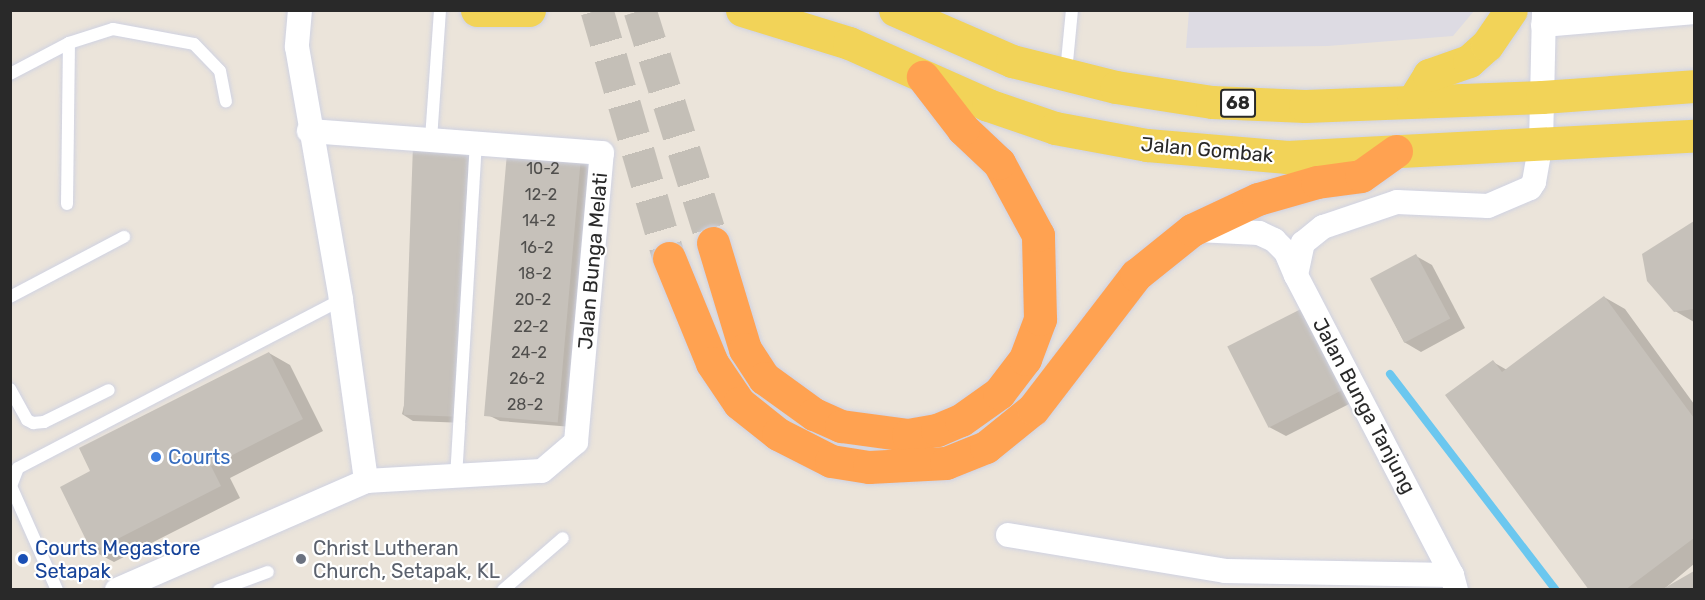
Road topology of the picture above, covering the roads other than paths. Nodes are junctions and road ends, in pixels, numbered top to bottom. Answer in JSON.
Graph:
{"nodes":[{"id":1,"x":300,"y":10,"type":"edge"},
{"id":2,"x":440,"y":10,"type":"edge"},
{"id":3,"x":477,"y":10,"type":"edge"},
{"id":4,"x":529,"y":10,"type":"edge"},
{"id":5,"x":742,"y":10,"type":"edge"},
{"id":6,"x":895,"y":10,"type":"edge"},
{"id":7,"x":1072,"y":10,"type":"edge"},
{"id":8,"x":1511,"y":10,"type":"edge"},
{"id":9,"x":1695,"y":12,"type":"edge"},
{"id":10,"x":1543,"y":18,"type":"edge"},
{"id":11,"x":69,"y":44,"type":"junction"},
{"id":12,"x":10,"y":74,"type":"edge"},
{"id":13,"x":1066,"y":76,"type":"junction"},
{"id":14,"x":923,"y":77,"type":"junction"},
{"id":15,"x":1695,"y":86,"type":"edge"},
{"id":16,"x":1542,"y":97,"type":"junction"},
{"id":17,"x":226,"y":101,"type":"dead end"},
{"id":18,"x":1413,"y":101,"type":"junction"},
{"id":19,"x":309,"y":131,"type":"junction"},
{"id":20,"x":1695,"y":136,"type":"edge"},
{"id":21,"x":431,"y":139,"type":"junction"},
{"id":22,"x":476,"y":142,"type":"junction"},
{"id":23,"x":1541,"y":144,"type":"junction"},
{"id":24,"x":1396,"y":151,"type":"junction"},
{"id":25,"x":67,"y":204,"type":"dead end"},
{"id":26,"x":1192,"y":230,"type":"junction"},
{"id":27,"x":124,"y":237,"type":"dead end"},
{"id":28,"x":713,"y":243,"type":"tunnel mouth"},
{"id":29,"x":669,"y":258,"type":"tunnel mouth"},
{"id":30,"x":1296,"y":275,"type":"junction"},
{"id":31,"x":10,"y":297,"type":"edge"},
{"id":32,"x":341,"y":300,"type":"junction"},
{"id":33,"x":10,"y":389,"type":"edge"},
{"id":34,"x":109,"y":390,"type":"dead end"},
{"id":35,"x":456,"y":478,"type":"junction"},
{"id":36,"x":366,"y":481,"type":"junction"},
{"id":37,"x":1008,"y":535,"type":"dead end"},
{"id":38,"x":563,"y":538,"type":"dead end"},
{"id":39,"x":268,"y":572,"type":"dead end"},
{"id":40,"x":1224,"y":580,"type":"edge"},
{"id":41,"x":1454,"y":582,"type":"edge"},
{"id":42,"x":57,"y":590,"type":"edge"},
{"id":43,"x":117,"y":590,"type":"edge"},
{"id":44,"x":219,"y":590,"type":"edge"},
{"id":45,"x":503,"y":590,"type":"edge"}],
"edges":[{"from":1,"to":19,"type":"street"},
{"from":2,"to":21,"type":"lane"},
{"from":3,"to":4,"type":"main road"},
{"from":5,"to":14,"type":"main road","name":"Jalan Gombak"},
{"from":6,"to":13,"type":"main road","number":"68"},
{"from":7,"to":13,"type":"lane"},
{"from":8,"to":18,"type":"main road"},
{"from":9,"to":10,"type":"street"},
{"from":10,"to":16,"type":"street"},
{"from":11,"to":12,"type":"lane"},
{"from":11,"to":17,"type":"lane"},
{"from":11,"to":25,"type":"lane"},
{"from":13,"to":18,"type":"main road","number":"68"},
{"from":14,"to":24,"type":"main road","name":"Jalan Gombak"},
{"from":14,"to":28,"type":"highway"},
{"from":15,"to":16,"type":"main road","number":"68"},
{"from":16,"to":18,"type":"main road","number":"68"},
{"from":16,"to":23,"type":"street"},
{"from":19,"to":21,"type":"street","name":"Jalan Bunga Melati"},
{"from":19,"to":32,"type":"street"},
{"from":20,"to":23,"type":"main road","name":"Jalan Gombak"},
{"from":21,"to":22,"type":"street","name":"Jalan Bunga Melati"},
{"from":22,"to":35,"type":"lane"},
{"from":22,"to":35,"type":"street","name":"Jalan Bunga Melati"},
{"from":23,"to":24,"type":"main road","name":"Jalan Gombak"},
{"from":23,"to":30,"type":"street"},
{"from":24,"to":26,"type":"highway"},
{"from":26,"to":29,"type":"highway"},
{"from":26,"to":30,"type":"street","name":"Jalan Bunga Tanjung"},
{"from":27,"to":31,"type":"lane"},
{"from":30,"to":41,"type":"street","name":"Jalan Bunga Tanjung"},
{"from":32,"to":36,"type":"street"},
{"from":32,"to":42,"type":"lane"},
{"from":33,"to":34,"type":"lane"},
{"from":35,"to":36,"type":"street","name":"Jalan Bunga Melati"},
{"from":36,"to":43,"type":"street","name":"Jalan Bunga Melati"},
{"from":37,"to":40,"type":"street"},
{"from":38,"to":45,"type":"lane"},
{"from":39,"to":44,"type":"lane"},
{"from":40,"to":41,"type":"street"}]}
